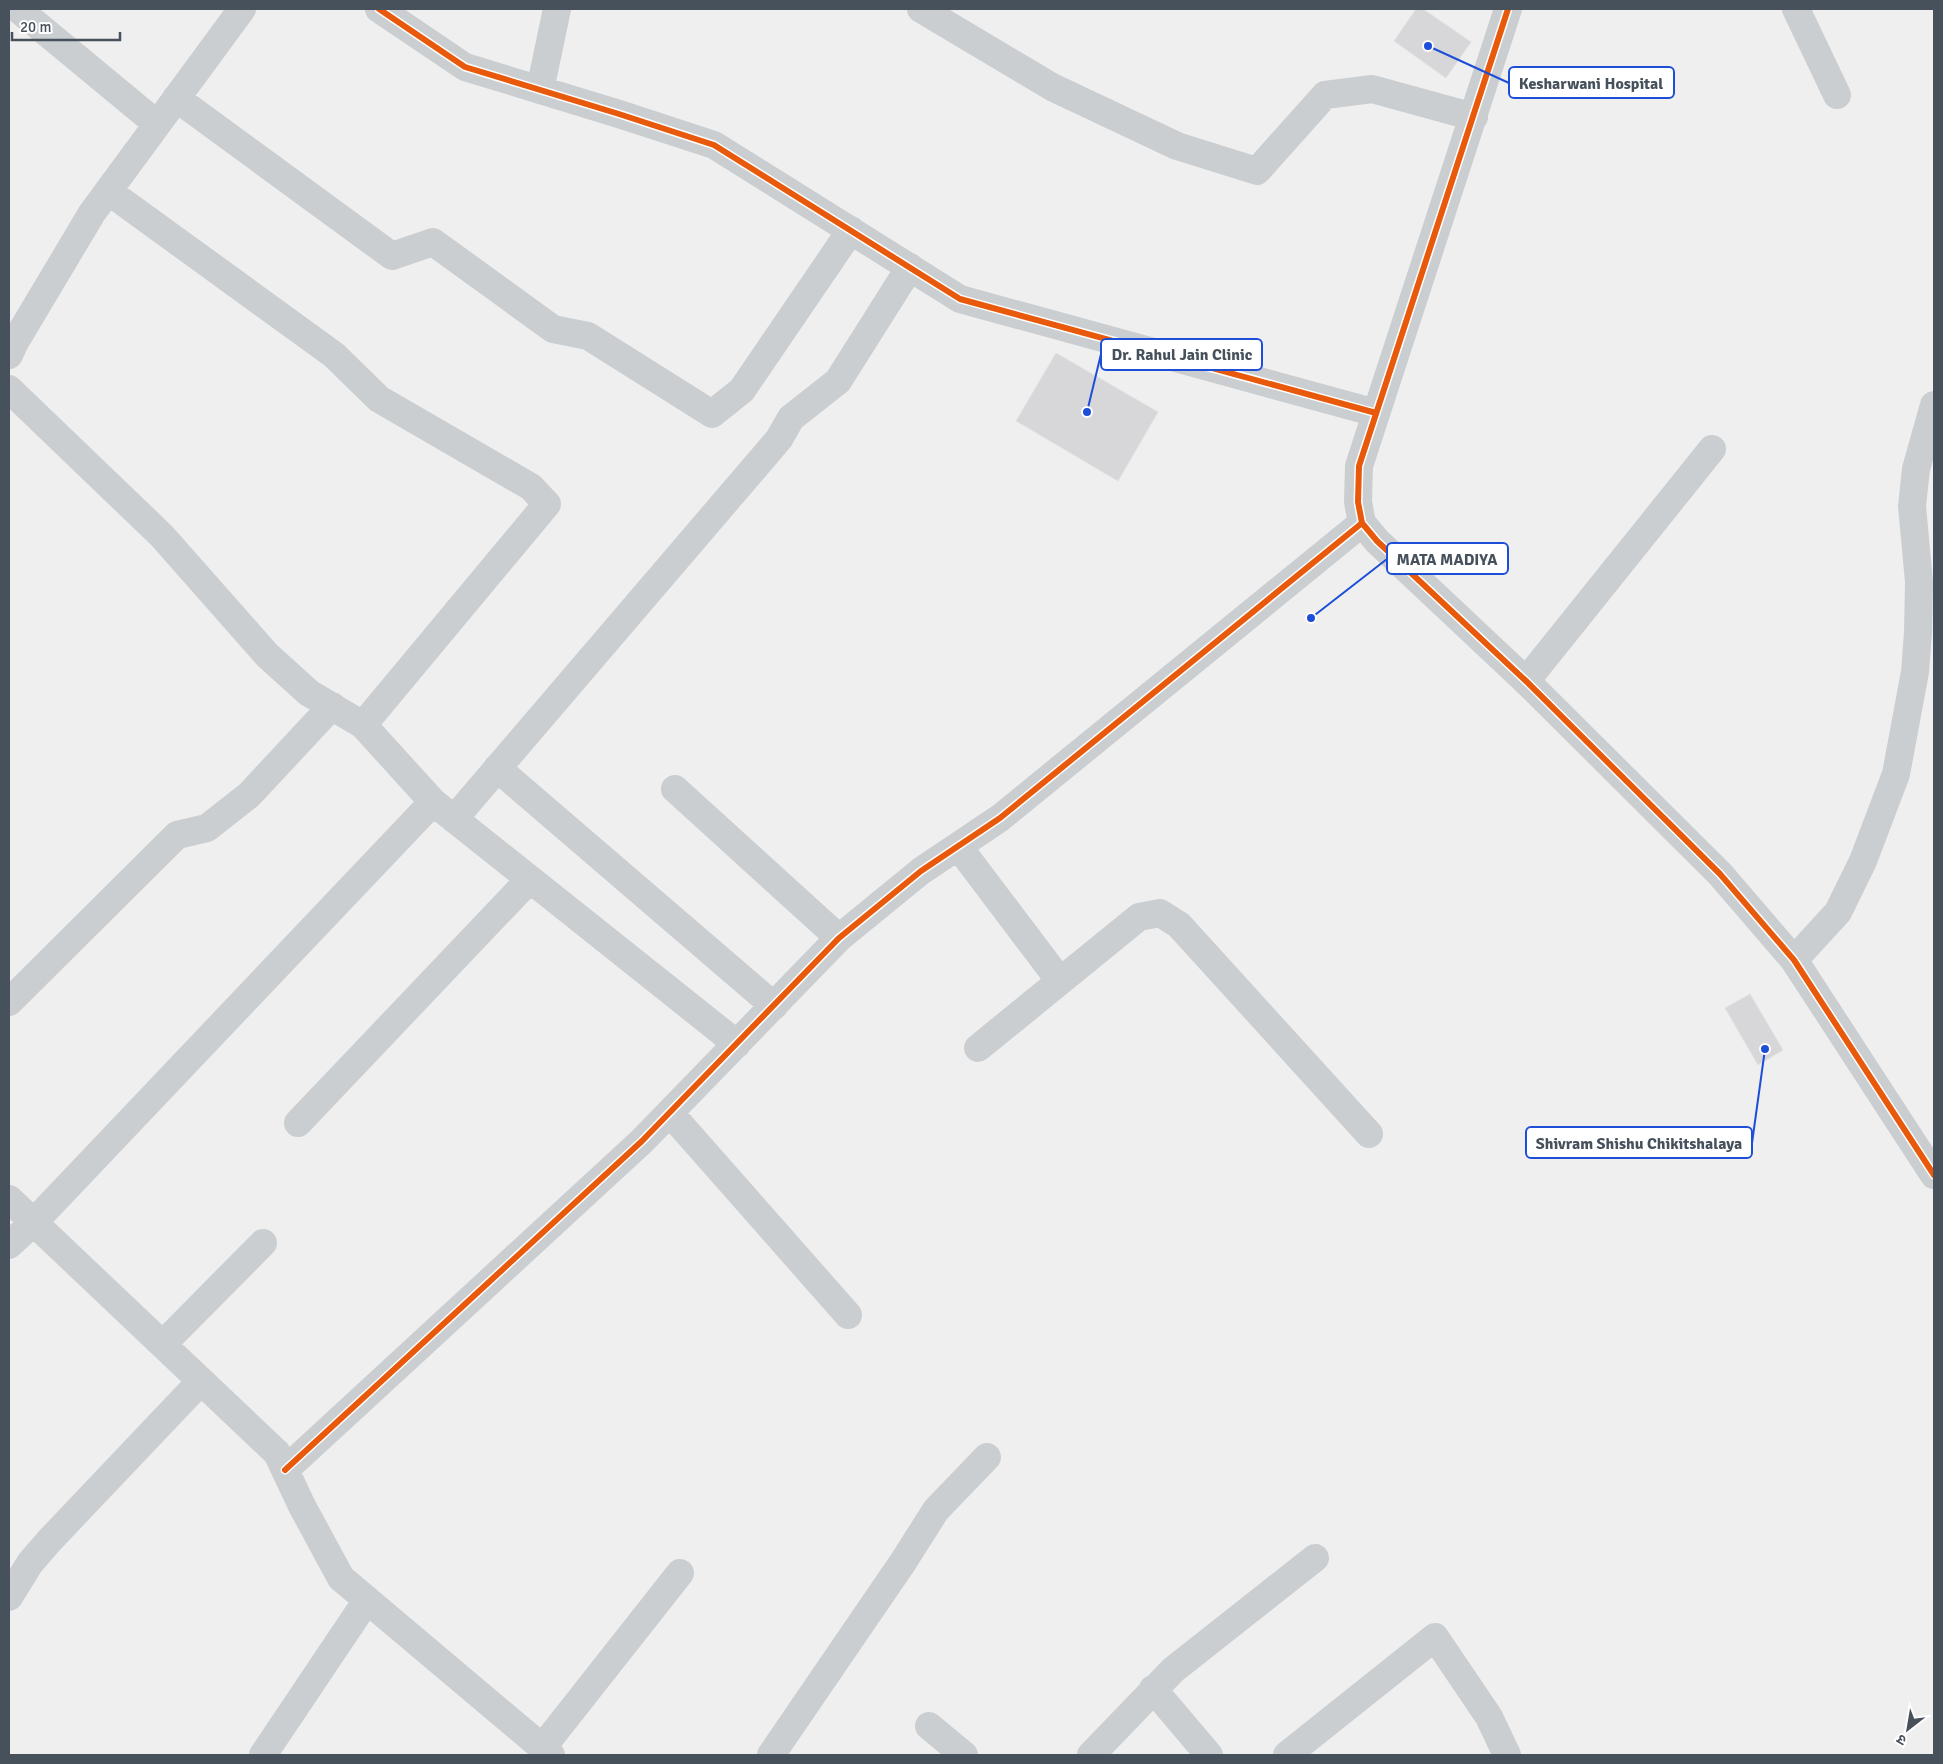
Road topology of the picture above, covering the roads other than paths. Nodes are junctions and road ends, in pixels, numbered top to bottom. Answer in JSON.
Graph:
{"nodes":[{"id":1,"x":18,"y":9,"type":"edge"},
{"id":2,"x":242,"y":9,"type":"edge"},
{"id":3,"x":379,"y":9,"type":"edge"},
{"id":4,"x":557,"y":9,"type":"edge"},
{"id":5,"x":921,"y":9,"type":"edge"},
{"id":6,"x":1508,"y":9,"type":"edge"},
{"id":7,"x":1796,"y":9,"type":"edge"},
{"id":8,"x":540,"y":90,"type":"junction"},
{"id":9,"x":1837,"y":95,"type":"dead end"},
{"id":10,"x":176,"y":98,"type":"junction"},
{"id":11,"x":1474,"y":116,"type":"junction"},
{"id":12,"x":157,"y":124,"type":"junction"},
{"id":13,"x":108,"y":191,"type":"junction"},
{"id":14,"x":851,"y":230,"type":"junction"},
{"id":15,"x":910,"y":267,"type":"junction"},
{"id":16,"x":9,"y":355,"type":"edge"},
{"id":17,"x":9,"y":389,"type":"edge"},
{"id":18,"x":1934,"y":405,"type":"edge"},
{"id":19,"x":1376,"y":413,"type":"junction"},
{"id":20,"x":1712,"y":449,"type":"dead end"},
{"id":21,"x":1362,"y":522,"type":"junction"},
{"id":22,"x":1526,"y":681,"type":"junction"},
{"id":23,"x":332,"y":706,"type":"junction"},
{"id":24,"x":363,"y":725,"type":"junction"},
{"id":25,"x":497,"y":768,"type":"junction"},
{"id":26,"x":675,"y":789,"type":"dead end"},
{"id":27,"x":433,"y":802,"type":"junction"},
{"id":28,"x":454,"y":819,"type":"junction"},
{"id":29,"x":958,"y":846,"type":"junction"},
{"id":30,"x":530,"y":879,"type":"junction"},
{"id":31,"x":839,"y":938,"type":"junction"},
{"id":32,"x":1794,"y":960,"type":"junction"},
{"id":33,"x":1060,"y":981,"type":"junction"},
{"id":34,"x":13,"y":990,"type":"edge"},
{"id":35,"x":774,"y":1006,"type":"junction"},
{"id":36,"x":737,"y":1044,"type":"junction"},
{"id":37,"x":978,"y":1048,"type":"dead end"},
{"id":38,"x":670,"y":1113,"type":"junction"},
{"id":39,"x":298,"y":1123,"type":"dead end"},
{"id":40,"x":1368,"y":1134,"type":"dead end"},
{"id":41,"x":1930,"y":1158,"type":"edge"},
{"id":42,"x":9,"y":1199,"type":"edge"},
{"id":43,"x":34,"y":1222,"type":"junction"},
{"id":44,"x":263,"y":1244,"type":"dead end"},
{"id":45,"x":9,"y":1245,"type":"edge"},
{"id":46,"x":848,"y":1315,"type":"dead end"},
{"id":47,"x":163,"y":1344,"type":"junction"},
{"id":48,"x":201,"y":1381,"type":"junction"},
{"id":49,"x":987,"y":1457,"type":"dead end"},
{"id":50,"x":285,"y":1470,"type":"junction"},
{"id":51,"x":1315,"y":1558,"type":"dead end"},
{"id":52,"x":680,"y":1573,"type":"dead end"},
{"id":53,"x":9,"y":1597,"type":"edge"},
{"id":54,"x":367,"y":1600,"type":"junction"},
{"id":55,"x":1153,"y":1689,"type":"junction"},
{"id":56,"x":929,"y":1726,"type":"dead end"},
{"id":57,"x":546,"y":1752,"type":"edge"},
{"id":58,"x":263,"y":1755,"type":"edge"},
{"id":59,"x":771,"y":1755,"type":"edge"},
{"id":60,"x":964,"y":1755,"type":"edge"},
{"id":61,"x":1091,"y":1755,"type":"edge"},
{"id":62,"x":1209,"y":1755,"type":"edge"},
{"id":63,"x":1287,"y":1755,"type":"edge"},
{"id":64,"x":1507,"y":1755,"type":"edge"}],
"edges":[{"from":1,"to":12,"type":"street"},
{"from":2,"to":10,"type":"street"},
{"from":3,"to":8,"type":"street"},
{"from":4,"to":8,"type":"street"},
{"from":5,"to":11,"type":"street"},
{"from":6,"to":11,"type":"street"},
{"from":7,"to":9,"type":"street"},
{"from":8,"to":14,"type":"street"},
{"from":10,"to":12,"type":"street"},
{"from":10,"to":14,"type":"street"},
{"from":11,"to":19,"type":"street"},
{"from":12,"to":13,"type":"street"},
{"from":13,"to":16,"type":"street"},
{"from":13,"to":24,"type":"street"},
{"from":14,"to":15,"type":"street"},
{"from":15,"to":19,"type":"street"},
{"from":15,"to":25,"type":"street"},
{"from":17,"to":23,"type":"street"},
{"from":18,"to":32,"type":"street"},
{"from":19,"to":21,"type":"street"},
{"from":20,"to":22,"type":"street"},
{"from":21,"to":22,"type":"street"},
{"from":21,"to":29,"type":"street"},
{"from":22,"to":32,"type":"street"},
{"from":23,"to":24,"type":"street"},
{"from":23,"to":34,"type":"street"},
{"from":24,"to":27,"type":"street"},
{"from":25,"to":28,"type":"street"},
{"from":25,"to":35,"type":"street"},
{"from":26,"to":31,"type":"street"},
{"from":27,"to":28,"type":"street"},
{"from":27,"to":43,"type":"street"},
{"from":28,"to":30,"type":"street"},
{"from":29,"to":31,"type":"street"},
{"from":29,"to":33,"type":"street"},
{"from":30,"to":36,"type":"street"},
{"from":30,"to":39,"type":"street"},
{"from":31,"to":35,"type":"street"},
{"from":32,"to":41,"type":"street"},
{"from":33,"to":37,"type":"street"},
{"from":33,"to":40,"type":"street"},
{"from":35,"to":36,"type":"street"},
{"from":36,"to":38,"type":"street"},
{"from":38,"to":46,"type":"street"},
{"from":38,"to":50,"type":"street"},
{"from":42,"to":43,"type":"street"},
{"from":43,"to":45,"type":"street"},
{"from":43,"to":47,"type":"street"},
{"from":44,"to":47,"type":"street"},
{"from":47,"to":48,"type":"street"},
{"from":48,"to":50,"type":"street"},
{"from":48,"to":53,"type":"street"},
{"from":49,"to":59,"type":"street"},
{"from":50,"to":54,"type":"street"},
{"from":51,"to":55,"type":"street"},
{"from":52,"to":57,"type":"street"},
{"from":54,"to":57,"type":"street"},
{"from":54,"to":58,"type":"street"},
{"from":55,"to":61,"type":"street"},
{"from":55,"to":62,"type":"street"},
{"from":56,"to":60,"type":"street"},
{"from":63,"to":64,"type":"street"}]}
